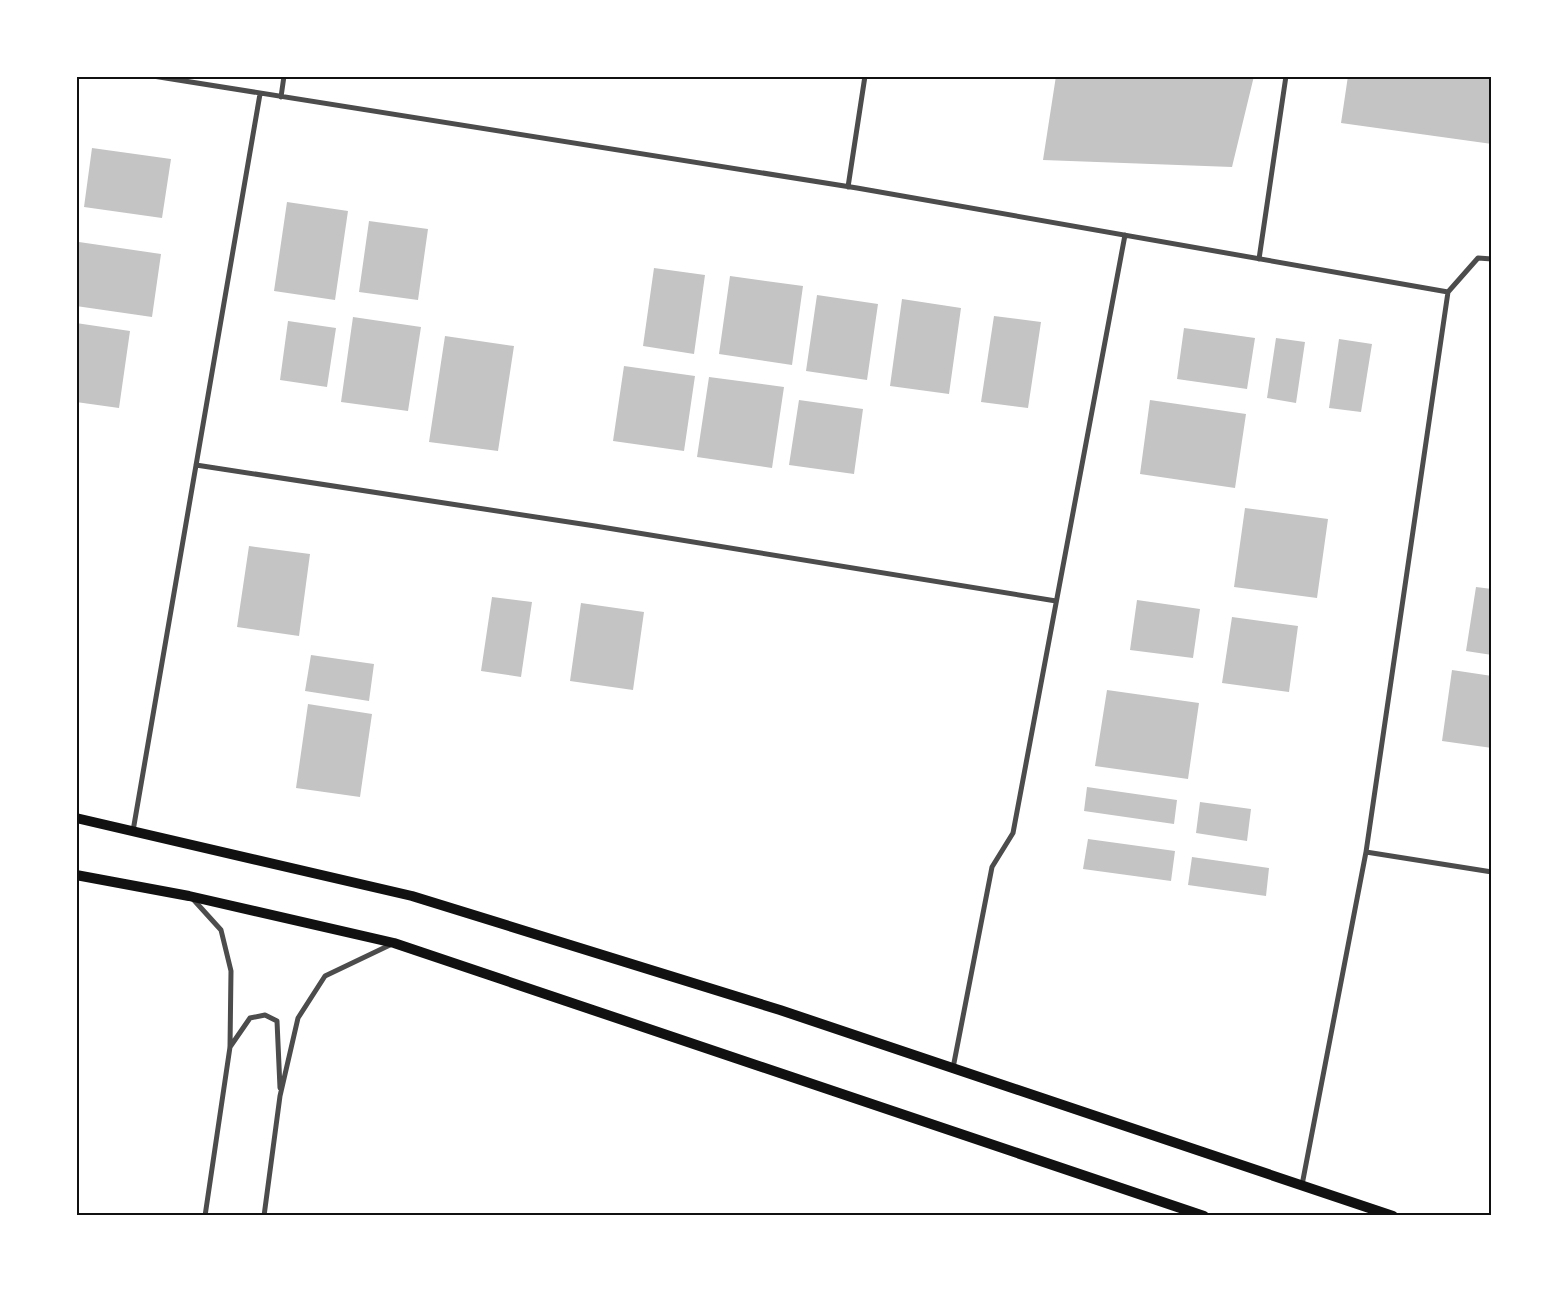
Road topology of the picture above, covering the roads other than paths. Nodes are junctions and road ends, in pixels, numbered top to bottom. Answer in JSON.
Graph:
{"nodes":[{"id":1,"x":153,"y":76,"type":"edge"},
{"id":2,"x":284,"y":76,"type":"edge"},
{"id":3,"x":865,"y":76,"type":"edge"},
{"id":4,"x":1286,"y":76,"type":"edge"},
{"id":5,"x":260,"y":94,"type":"junction"},
{"id":6,"x":281,"y":97,"type":"junction"},
{"id":7,"x":848,"y":187,"type":"junction"},
{"id":8,"x":1125,"y":235,"type":"junction"},
{"id":9,"x":1259,"y":259,"type":"junction"},
{"id":10,"x":1492,"y":259,"type":"edge"},
{"id":11,"x":1448,"y":292,"type":"junction"},
{"id":12,"x":196,"y":465,"type":"junction"},
{"id":13,"x":1056,"y":601,"type":"junction"},
{"id":14,"x":76,"y":818,"type":"edge"},
{"id":15,"x":133,"y":832,"type":"junction"},
{"id":16,"x":1366,"y":852,"type":"junction"},
{"id":17,"x":1492,"y":872,"type":"edge"},
{"id":18,"x":76,"y":875,"type":"edge"},
{"id":19,"x":190,"y":896,"type":"junction"},
{"id":20,"x":394,"y":943,"type":"junction"},
{"id":21,"x":230,"y":1047,"type":"junction"},
{"id":22,"x":953,"y":1068,"type":"junction"},
{"id":23,"x":280,"y":1096,"type":"junction"},
{"id":24,"x":1302,"y":1185,"type":"junction"},
{"id":25,"x":205,"y":1216,"type":"edge"},
{"id":26,"x":264,"y":1216,"type":"edge"},
{"id":27,"x":1204,"y":1216,"type":"edge"},
{"id":28,"x":1393,"y":1216,"type":"edge"}],
"edges":[{"from":1,"to":5,"type":"street"},
{"from":2,"to":6,"type":"street"},
{"from":3,"to":7,"type":"street"},
{"from":4,"to":9,"type":"street"},
{"from":5,"to":6,"type":"street"},
{"from":5,"to":12,"type":"street"},
{"from":6,"to":7,"type":"street"},
{"from":7,"to":8,"type":"street"},
{"from":8,"to":9,"type":"street"},
{"from":8,"to":13,"type":"street"},
{"from":9,"to":11,"type":"street"},
{"from":10,"to":11,"type":"street"},
{"from":11,"to":16,"type":"street"},
{"from":12,"to":13,"type":"street"},
{"from":12,"to":15,"type":"street"},
{"from":13,"to":22,"type":"street"},
{"from":14,"to":15,"type":"main road"},
{"from":15,"to":22,"type":"main road"},
{"from":16,"to":17,"type":"street"},
{"from":16,"to":24,"type":"street"},
{"from":18,"to":19,"type":"main road"},
{"from":19,"to":20,"type":"main road"},
{"from":19,"to":21,"type":"street"},
{"from":20,"to":23,"type":"street"},
{"from":20,"to":27,"type":"main road"},
{"from":21,"to":23,"type":"street"},
{"from":21,"to":25,"type":"street"},
{"from":22,"to":24,"type":"main road"},
{"from":23,"to":26,"type":"street"},
{"from":24,"to":28,"type":"main road"}]}
